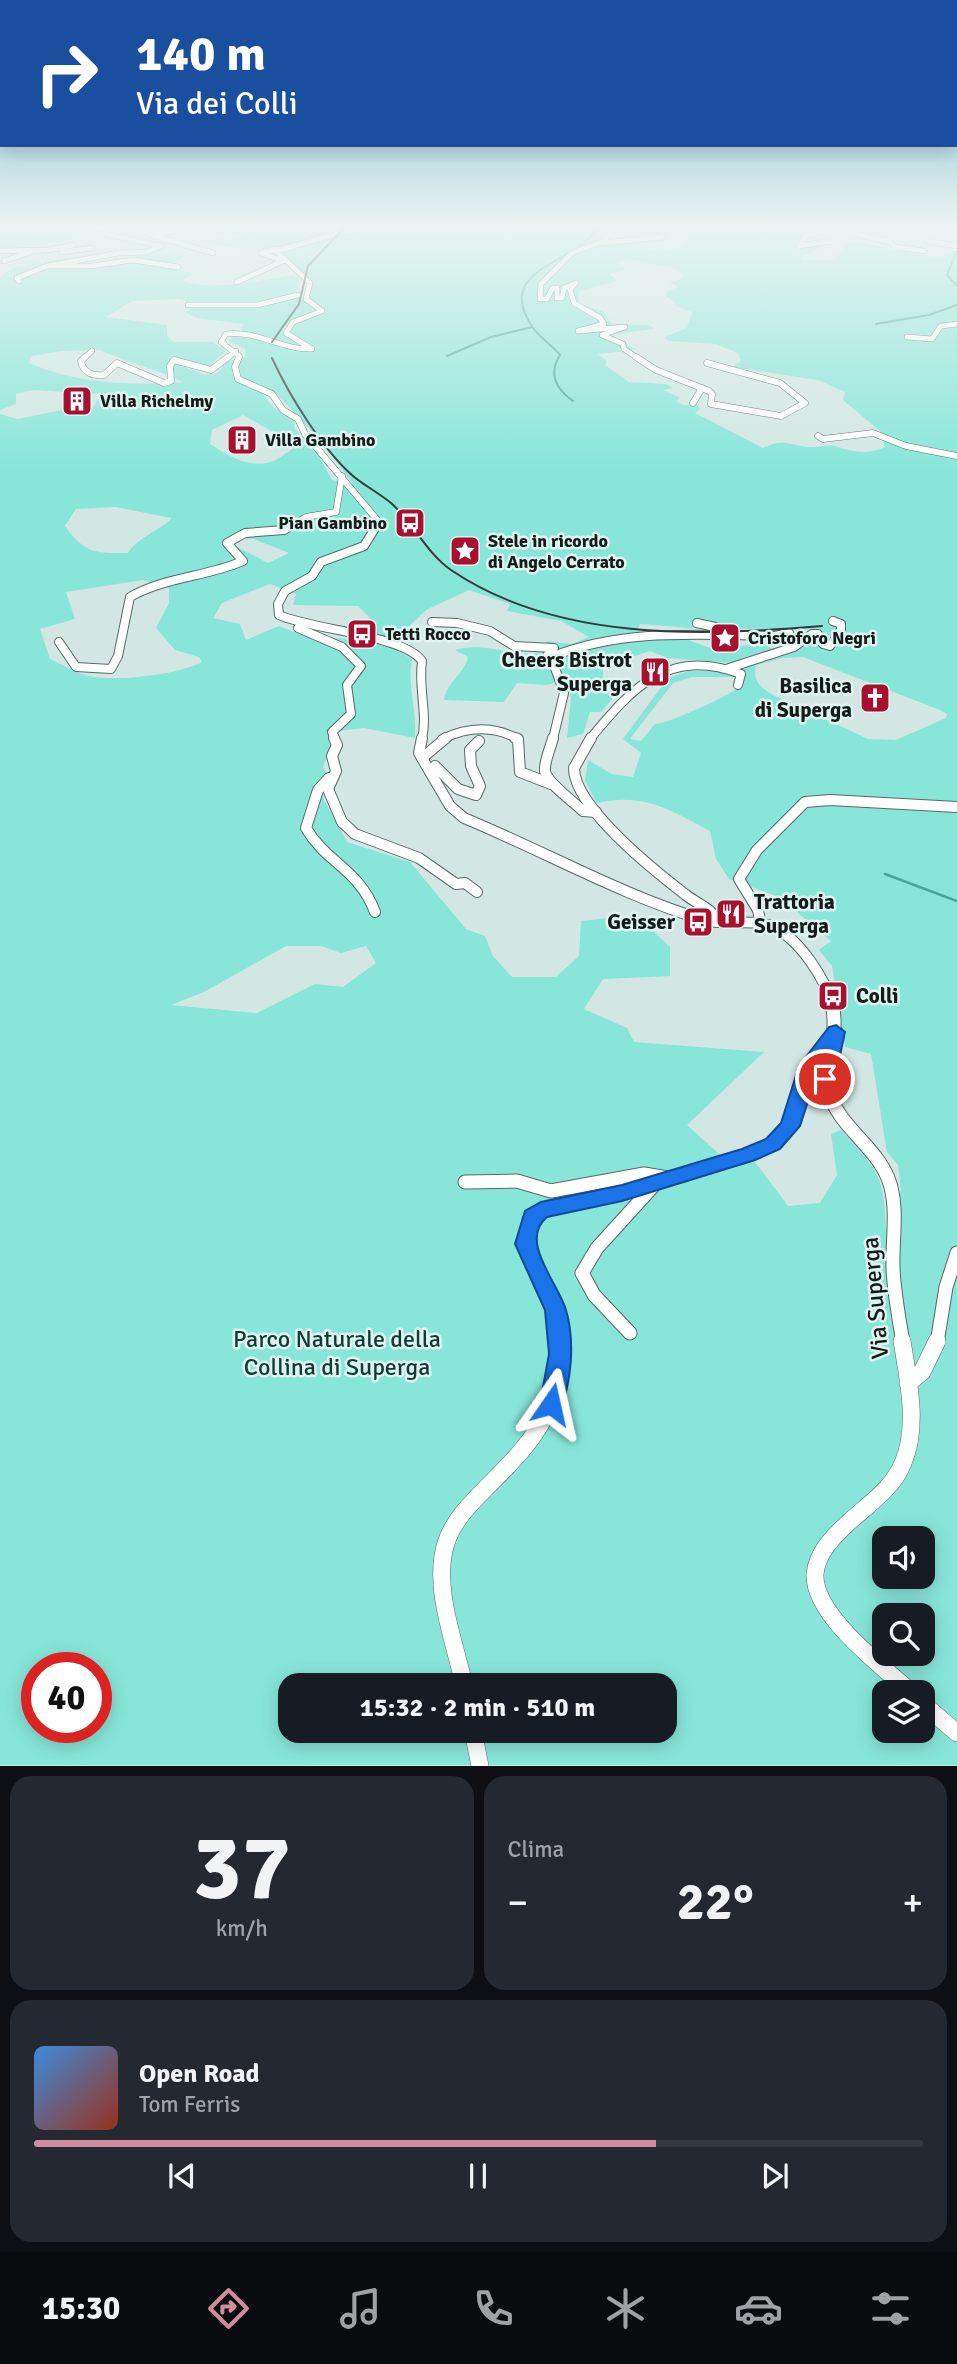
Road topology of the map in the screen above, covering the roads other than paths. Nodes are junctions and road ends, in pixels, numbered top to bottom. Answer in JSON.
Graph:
{"nodes":[{"id":1,"x":315,"y":306,"type":"edge"},
{"id":2,"x":580,"y":306,"type":"edge"},
{"id":3,"x":957,"y":324,"type":"edge"},
{"id":4,"x":907,"y":337,"type":"dead end"},
{"id":5,"x":93,"y":351,"type":"dead end"},
{"id":6,"x":236,"y":351,"type":"junction"},
{"id":7,"x":707,"y":363,"type":"dead end"},
{"id":8,"x":702,"y":388,"type":"junction"},
{"id":9,"x":693,"y":403,"type":"dead end"},
{"id":10,"x":818,"y":436,"type":"dead end"},
{"id":11,"x":957,"y":456,"type":"edge"},
{"id":12,"x":342,"y":476,"type":"junction"},
{"id":13,"x":287,"y":620,"type":"junction"},
{"id":14,"x":833,"y":621,"type":"dead end"},
{"id":15,"x":432,"y":622,"type":"dead end"},
{"id":16,"x":697,"y":623,"type":"dead end"},
{"id":17,"x":789,"y":633,"type":"dead end"},
{"id":18,"x":695,"y":635,"type":"junction"},
{"id":19,"x":59,"y":642,"type":"dead end"},
{"id":20,"x":550,"y":661,"type":"junction"},
{"id":21,"x":733,"y":669,"type":"junction"},
{"id":22,"x":738,"y":685,"type":"dead end"},
{"id":23,"x":479,"y":741,"type":"dead end"},
{"id":24,"x":424,"y":757,"type":"junction"},
{"id":25,"x":336,"y":771,"type":"junction"},
{"id":26,"x":551,"y":784,"type":"junction"},
{"id":27,"x":957,"y":807,"type":"edge"},
{"id":28,"x":596,"y":812,"type":"junction"},
{"id":29,"x":477,"y":892,"type":"dead end"},
{"id":30,"x":375,"y":912,"type":"dead end"},
{"id":31,"x":718,"y":922,"type":"junction"},
{"id":32,"x":761,"y":925,"type":"junction"},
{"id":33,"x":836,"y":1032,"type":"junction"},
{"id":34,"x":664,"y":1180,"type":"junction"},
{"id":35,"x":465,"y":1182,"type":"dead end"},
{"id":36,"x":957,"y":1253,"type":"edge"},
{"id":37,"x":630,"y":1333,"type":"dead end"},
{"id":38,"x":908,"y":1383,"type":"junction"},
{"id":39,"x":462,"y":1673,"type":"edge"},
{"id":40,"x":899,"y":1680,"type":"edge"},
{"id":41,"x":935,"y":1714,"type":"edge"},
{"id":42,"x":957,"y":1733,"type":"edge"},
{"id":43,"x":475,"y":1743,"type":"edge"},
{"id":44,"x":480,"y":1766,"type":"edge"}],
"edges":[{"from":1,"to":6,"type":"street"},
{"from":2,"to":8,"type":"street"},
{"from":3,"to":4,"type":"street"},
{"from":5,"to":6,"type":"street"},
{"from":6,"to":12,"type":"street"},
{"from":7,"to":8,"type":"street"},
{"from":8,"to":9,"type":"street"},
{"from":10,"to":11,"type":"street"},
{"from":12,"to":13,"type":"street"},
{"from":12,"to":19,"type":"street"},
{"from":13,"to":24,"type":"street"},
{"from":13,"to":25,"type":"street"},
{"from":14,"to":21,"type":"street"},
{"from":15,"to":20,"type":"street"},
{"from":16,"to":18,"type":"street"},
{"from":17,"to":18,"type":"street"},
{"from":18,"to":20,"type":"street"},
{"from":20,"to":26,"type":"street"},
{"from":21,"to":22,"type":"street"},
{"from":21,"to":28,"type":"street"},
{"from":23,"to":24,"type":"street"},
{"from":24,"to":26,"type":"street"},
{"from":24,"to":31,"type":"street","name":"Via Superga"},
{"from":25,"to":29,"type":"street"},
{"from":25,"to":30,"type":"street"},
{"from":26,"to":28,"type":"street"},
{"from":27,"to":32,"type":"street"},
{"from":28,"to":31,"type":"street"},
{"from":31,"to":32,"type":"street","name":"Via Superga"},
{"from":32,"to":33,"type":"street","name":"Via Superga"},
{"from":33,"to":34,"type":"street"},
{"from":33,"to":38,"type":"street","name":"Via Superga"},
{"from":34,"to":35,"type":"street"},
{"from":34,"to":37,"type":"street"},
{"from":34,"to":39,"type":"street"},
{"from":36,"to":38,"type":"street"},
{"from":38,"to":40,"type":"street","name":"Via Superga"},
{"from":41,"to":42,"type":"street"},
{"from":43,"to":44,"type":"street"}]}
